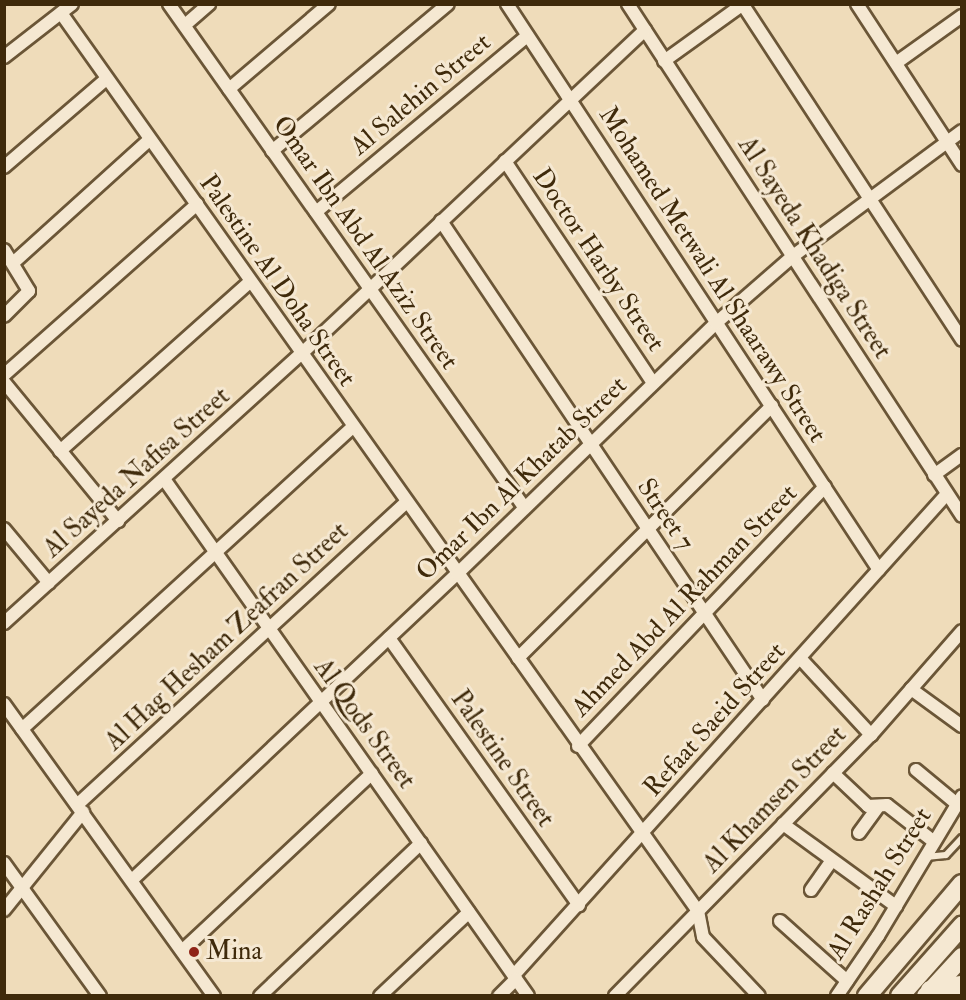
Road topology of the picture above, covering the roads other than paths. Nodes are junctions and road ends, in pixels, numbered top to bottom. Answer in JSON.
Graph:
{"nodes":[{"id":1,"x":72,"y":4,"type":"edge"},
{"id":2,"x":170,"y":4,"type":"edge"},
{"id":3,"x":209,"y":4,"type":"edge"},
{"id":4,"x":329,"y":4,"type":"edge"},
{"id":5,"x":448,"y":4,"type":"edge"},
{"id":6,"x":507,"y":4,"type":"edge"},
{"id":7,"x":628,"y":4,"type":"edge"},
{"id":8,"x":857,"y":4,"type":"edge"},
{"id":9,"x":743,"y":5,"type":"edge"},
{"id":10,"x":61,"y":14,"type":"junction"},
{"id":11,"x":962,"y":16,"type":"edge"},
{"id":12,"x":184,"y":25,"type":"junction"},
{"id":13,"x":645,"y":30,"type":"junction"},
{"id":14,"x":527,"y":36,"type":"junction"},
{"id":15,"x":4,"y":57,"type":"edge"},
{"id":16,"x":664,"y":61,"type":"junction"},
{"id":17,"x":896,"y":63,"type":"junction"},
{"id":18,"x":105,"y":80,"type":"junction"},
{"id":19,"x":229,"y":89,"type":"junction"},
{"id":20,"x":570,"y":101,"type":"junction"},
{"id":21,"x":962,"y":131,"type":"edge"},
{"id":22,"x":149,"y":140,"type":"junction"},
{"id":23,"x":946,"y":142,"type":"junction"},
{"id":24,"x":272,"y":151,"type":"junction"},
{"id":25,"x":505,"y":161,"type":"junction"},
{"id":26,"x":962,"y":165,"type":"edge"},
{"id":27,"x":4,"y":167,"type":"edge"},
{"id":28,"x":869,"y":200,"type":"junction"},
{"id":29,"x":197,"y":204,"type":"junction"},
{"id":30,"x":316,"y":212,"type":"junction"},
{"id":31,"x":441,"y":221,"type":"junction"},
{"id":32,"x":4,"y":250,"type":"edge"},
{"id":33,"x":793,"y":256,"type":"junction"},
{"id":34,"x":13,"y":263,"type":"junction"},
{"id":35,"x":250,"y":282,"type":"junction"},
{"id":36,"x":370,"y":290,"type":"junction"},
{"id":37,"x":4,"y":316,"type":"edge"},
{"id":38,"x":716,"y":323,"type":"junction"},
{"id":39,"x":962,"y":340,"type":"edge"},
{"id":40,"x":300,"y":355,"type":"junction"},
{"id":41,"x":4,"y":375,"type":"edge"},
{"id":42,"x":4,"y":382,"type":"edge"},
{"id":43,"x":653,"y":383,"type":"junction"},
{"id":44,"x":772,"y":406,"type":"junction"},
{"id":45,"x":353,"y":427,"type":"junction"},
{"id":46,"x":590,"y":444,"type":"junction"},
{"id":47,"x":60,"y":451,"type":"junction"},
{"id":48,"x":962,"y":455,"type":"edge"},
{"id":49,"x":934,"y":475,"type":"junction"},
{"id":50,"x":164,"y":478,"type":"junction"},
{"id":51,"x":825,"y":487,"type":"junction"},
{"id":52,"x":947,"y":494,"type":"junction"},
{"id":53,"x":407,"y":502,"type":"junction"},
{"id":54,"x":524,"y":507,"type":"junction"},
{"id":55,"x":962,"y":516,"type":"edge"},
{"id":56,"x":118,"y":521,"type":"junction"},
{"id":57,"x":4,"y":529,"type":"edge"},
{"id":58,"x":646,"y":529,"type":"junction"},
{"id":59,"x":216,"y":554,"type":"junction"},
{"id":60,"x":879,"y":570,"type":"junction"},
{"id":61,"x":458,"y":574,"type":"junction"},
{"id":62,"x":50,"y":583,"type":"junction"},
{"id":63,"x":705,"y":613,"type":"junction"},
{"id":64,"x":4,"y":623,"type":"edge"},
{"id":65,"x":268,"y":629,"type":"junction"},
{"id":66,"x":962,"y":631,"type":"edge"},
{"id":67,"x":389,"y":639,"type":"junction"},
{"id":68,"x":518,"y":658,"type":"junction"},
{"id":69,"x":801,"y":658,"type":"junction"},
{"id":70,"x":911,"y":689,"type":"junction"},
{"id":71,"x":763,"y":700,"type":"junction"},
{"id":72,"x":321,"y":703,"type":"junction"},
{"id":73,"x":4,"y":704,"type":"edge"},
{"id":74,"x":962,"y":726,"type":"edge"},
{"id":75,"x":22,"y":729,"type":"junction"},
{"id":76,"x":871,"y":735,"type":"junction"},
{"id":77,"x":578,"y":746,"type":"junction"},
{"id":78,"x":916,"y":770,"type":"dead end"},
{"id":79,"x":372,"y":773,"type":"junction"},
{"id":80,"x":833,"y":773,"type":"junction"},
{"id":81,"x":959,"y":800,"type":"edge"},
{"id":82,"x":80,"y":808,"type":"junction"},
{"id":83,"x":877,"y":808,"type":"junction"},
{"id":84,"x":783,"y":824,"type":"junction"},
{"id":85,"x":859,"y":833,"type":"dead end"},
{"id":86,"x":641,"y":835,"type":"junction"},
{"id":87,"x":962,"y":838,"type":"edge"},
{"id":88,"x":933,"y":841,"type":"junction"},
{"id":89,"x":421,"y":843,"type":"junction"},
{"id":90,"x":924,"y":856,"type":"junction"},
{"id":91,"x":831,"y":861,"type":"junction"},
{"id":92,"x":4,"y":862,"type":"edge"},
{"id":93,"x":132,"y":880,"type":"junction"},
{"id":94,"x":962,"y":884,"type":"edge"},
{"id":95,"x":23,"y":888,"type":"junction"},
{"id":96,"x":811,"y":890,"type":"dead end"},
{"id":97,"x":579,"y":905,"type":"junction"},
{"id":98,"x":896,"y":906,"type":"junction"},
{"id":99,"x":4,"y":910,"type":"edge"},
{"id":100,"x":698,"y":911,"type":"junction"},
{"id":101,"x":469,"y":912,"type":"junction"},
{"id":102,"x":780,"y":921,"type":"dead end"},
{"id":103,"x":962,"y":926,"type":"edge"},
{"id":104,"x":182,"y":951,"type":"junction"},
{"id":105,"x":962,"y":957,"type":"edge"},
{"id":106,"x":515,"y":977,"type":"junction"},
{"id":107,"x":847,"y":981,"type":"junction"},
{"id":108,"x":962,"y":985,"type":"edge"},
{"id":109,"x":928,"y":993,"type":"edge"},
{"id":110,"x":616,"y":995,"type":"edge"},
{"id":111,"x":100,"y":996,"type":"edge"},
{"id":112,"x":214,"y":996,"type":"edge"},
{"id":113,"x":260,"y":996,"type":"edge"},
{"id":114,"x":380,"y":996,"type":"edge"},
{"id":115,"x":499,"y":996,"type":"edge"},
{"id":116,"x":528,"y":996,"type":"edge"},
{"id":117,"x":759,"y":996,"type":"edge"},
{"id":118,"x":837,"y":996,"type":"edge"},
{"id":119,"x":867,"y":996,"type":"edge"},
{"id":120,"x":900,"y":996,"type":"edge"}],
"edges":[{"from":1,"to":10,"type":"street"},
{"from":2,"to":12,"type":"street","name":"Omar Ibn Abd Al Aziz Street"},
{"from":3,"to":12,"type":"street"},
{"from":4,"to":19,"type":"street"},
{"from":5,"to":24,"type":"street"},
{"from":6,"to":14,"type":"street","name":"Mohamed Metwali Al Shaarawy Street"},
{"from":7,"to":13,"type":"street","name":"Al Sayeda Khadiga Street"},
{"from":8,"to":17,"type":"street"},
{"from":9,"to":16,"type":"street"},
{"from":9,"to":28,"type":"street"},
{"from":10,"to":15,"type":"street"},
{"from":10,"to":18,"type":"street","name":"Palestine Al Doha Street"},
{"from":11,"to":17,"type":"street"},
{"from":12,"to":19,"type":"street","name":"Omar Ibn Abd Al Aziz Street"},
{"from":13,"to":16,"type":"street","name":"Al Sayeda Khadiga Street"},
{"from":13,"to":20,"type":"street","name":"Al Sayeda Nafisa Street"},
{"from":14,"to":20,"type":"street","name":"Mohamed Metwali Al Shaarawy Street"},
{"from":14,"to":30,"type":"street","name":"Al Salehin Street"},
{"from":16,"to":33,"type":"street","name":"Al Sayeda Khadiga Street"},
{"from":17,"to":23,"type":"street"},
{"from":18,"to":22,"type":"street","name":"Palestine Al Doha Street"},
{"from":18,"to":27,"type":"street"},
{"from":19,"to":24,"type":"street","name":"Omar Ibn Abd Al Aziz Street"},
{"from":20,"to":25,"type":"street","name":"Al Sayeda Nafisa Street"},
{"from":20,"to":38,"type":"street","name":"Mohamed Metwali Al Shaarawy Street"},
{"from":21,"to":23,"type":"street","name":"Omar Ibn Al Khatab Street"},
{"from":22,"to":29,"type":"street","name":"Palestine Al Doha Street"},
{"from":22,"to":34,"type":"street"},
{"from":23,"to":26,"type":"street"},
{"from":23,"to":28,"type":"street","name":"Omar Ibn Al Khatab Street"},
{"from":24,"to":30,"type":"street","name":"Omar Ibn Abd Al Aziz Street"},
{"from":25,"to":31,"type":"street","name":"Al Sayeda Nafisa Street"},
{"from":25,"to":43,"type":"street","name":"Doctor Harby Street"},
{"from":28,"to":33,"type":"street","name":"Omar Ibn Al Khatab Street"},
{"from":28,"to":39,"type":"street"},
{"from":29,"to":35,"type":"street","name":"Palestine Al Doha Street"},
{"from":29,"to":41,"type":"street"},
{"from":30,"to":36,"type":"street","name":"Omar Ibn Abd Al Aziz Street"},
{"from":31,"to":36,"type":"street","name":"Al Sayeda Nafisa Street"},
{"from":31,"to":46,"type":"street","name":"Street 7"},
{"from":32,"to":34,"type":"street"},
{"from":33,"to":38,"type":"street","name":"Omar Ibn Al Khatab Street"},
{"from":33,"to":49,"type":"street","name":"Al Sayeda Khadiga Street"},
{"from":34,"to":37,"type":"street"},
{"from":35,"to":40,"type":"street","name":"Palestine Al Doha Street"},
{"from":35,"to":47,"type":"street"},
{"from":36,"to":40,"type":"street","name":"Al Sayeda Nafisa Street"},
{"from":36,"to":54,"type":"street","name":"Omar Ibn Abd Al Aziz Street"},
{"from":38,"to":43,"type":"street","name":"Omar Ibn Al Khatab Street"},
{"from":38,"to":44,"type":"street","name":"Mohamed Metwali Al Shaarawy Street"},
{"from":40,"to":45,"type":"street","name":"Palestine Al Doha Street"},
{"from":40,"to":50,"type":"street","name":"Al Sayeda Nafisa Street"},
{"from":42,"to":47,"type":"street"},
{"from":43,"to":46,"type":"street","name":"Omar Ibn Al Khatab Street"},
{"from":44,"to":51,"type":"street","name":"Mohamed Metwali Al Shaarawy Street"},
{"from":44,"to":58,"type":"street"},
{"from":45,"to":53,"type":"street","name":"Palestine Al Doha Street"},
{"from":45,"to":59,"type":"street"},
{"from":46,"to":54,"type":"street","name":"Omar Ibn Al Khatab Street"},
{"from":46,"to":58,"type":"street","name":"Street 7"},
{"from":47,"to":56,"type":"street"},
{"from":48,"to":49,"type":"street"},
{"from":49,"to":52,"type":"street","name":"Al Sayeda Khadiga Street"},
{"from":50,"to":56,"type":"street","name":"Al Sayeda Nafisa Street"},
{"from":50,"to":59,"type":"street","name":"Al Qods Street"},
{"from":51,"to":60,"type":"street","name":"Mohamed Metwali Al Shaarawy Street"},
{"from":51,"to":63,"type":"street","name":"Ahmed Abd Al Rahman Street"},
{"from":52,"to":55,"type":"street","name":"Al Sayeda Khadiga Street"},
{"from":52,"to":60,"type":"street","name":"Refaat Saeid Street"},
{"from":53,"to":61,"type":"street","name":"Palestine Al Doha Street"},
{"from":53,"to":65,"type":"street","name":"Al Hag Hesham Zeafran Street"},
{"from":54,"to":61,"type":"street","name":"Omar Ibn Al Khatab Street"},
{"from":56,"to":62,"type":"street","name":"Al Sayeda Nafisa Street"},
{"from":57,"to":62,"type":"street"},
{"from":58,"to":63,"type":"street","name":"Street 7"},
{"from":58,"to":68,"type":"street"},
{"from":59,"to":65,"type":"street","name":"Al Qods Street"},
{"from":59,"to":75,"type":"street"},
{"from":60,"to":69,"type":"street","name":"Refaat Saeid Street"},
{"from":61,"to":67,"type":"street","name":"Omar Ibn Al Khatab Street"},
{"from":61,"to":68,"type":"street","name":"Palestine Al Doha Street"},
{"from":62,"to":64,"type":"street","name":"Al Sayeda Nafisa Street"},
{"from":63,"to":71,"type":"street","name":"Street 7"},
{"from":63,"to":77,"type":"street","name":"Ahmed Abd Al Rahman Street"},
{"from":65,"to":72,"type":"street","name":"Al Qods Street"},
{"from":65,"to":82,"type":"street","name":"Al Hag Hesham Zeafran Street"},
{"from":66,"to":70,"type":"street","name":"Al Khamsen Street"},
{"from":67,"to":72,"type":"street","name":"Omar Ibn Al Khatab Street"},
{"from":67,"to":97,"type":"street","name":"Palestine Street"},
{"from":68,"to":77,"type":"street","name":"Palestine Al Doha Street"},
{"from":69,"to":71,"type":"street","name":"Refaat Saeid Street"},
{"from":69,"to":76,"type":"street"},
{"from":70,"to":74,"type":"street"},
{"from":70,"to":76,"type":"street","name":"Al Khamsen Street"},
{"from":71,"to":86,"type":"street","name":"Refaat Saeid Street"},
{"from":72,"to":79,"type":"street","name":"Al Qods Street"},
{"from":72,"to":93,"type":"street","name":"Omar Ibn Al Khatab Street"},
{"from":73,"to":75,"type":"street"},
{"from":75,"to":82,"type":"street"},
{"from":76,"to":80,"type":"street","name":"Al Khamsen Street"},
{"from":77,"to":86,"type":"street","name":"Palestine Al Doha Street"},
{"from":78,"to":81,"type":"street"},
{"from":79,"to":89,"type":"street","name":"Al Qods Street"},
{"from":79,"to":104,"type":"street"},
{"from":80,"to":83,"type":"street"},
{"from":80,"to":84,"type":"street","name":"Al Khamsen Street"},
{"from":81,"to":88,"type":"street","name":"Al Rashah Street"},
{"from":82,"to":93,"type":"street"},
{"from":82,"to":95,"type":"street","name":"Al Hag Hesham Zeafran Street"},
{"from":83,"to":85,"type":"street"},
{"from":83,"to":88,"type":"street"},
{"from":84,"to":91,"type":"street"},
{"from":84,"to":100,"type":"street","name":"Al Khamsen Street"},
{"from":86,"to":97,"type":"street","name":"Refaat Saeid Street"},
{"from":86,"to":100,"type":"street","name":"Palestine Al Doha Street"},
{"from":87,"to":90,"type":"lane"},
{"from":88,"to":90,"type":"street","name":"Al Rashah Street"},
{"from":89,"to":101,"type":"street","name":"Al Qods Street"},
{"from":89,"to":113,"type":"street"},
{"from":90,"to":98,"type":"street","name":"Al Rashah Street"},
{"from":91,"to":96,"type":"street"},
{"from":91,"to":98,"type":"street"},
{"from":92,"to":95,"type":"street"},
{"from":93,"to":104,"type":"street"},
{"from":94,"to":119,"type":"main road"},
{"from":95,"to":99,"type":"street","name":"Al Hag Hesham Zeafran Street"},
{"from":95,"to":111,"type":"street"},
{"from":97,"to":106,"type":"street","name":"Refaat Saeid Street"},
{"from":98,"to":107,"type":"street","name":"Al Rashah Street"},
{"from":100,"to":110,"type":"street","name":"Al Khamsen Street"},
{"from":100,"to":117,"type":"street"},
{"from":101,"to":106,"type":"street","name":"Al Qods Street"},
{"from":101,"to":114,"type":"street"},
{"from":102,"to":107,"type":"street"},
{"from":103,"to":120,"type":"main road"},
{"from":104,"to":112,"type":"street"},
{"from":105,"to":109,"type":"main road"},
{"from":106,"to":115,"type":"street","name":"Refaat Saeid Street"},
{"from":106,"to":116,"type":"street","name":"Al Qods Street"},
{"from":107,"to":118,"type":"street","name":"Al Rashah Street"},
{"from":108,"to":109,"type":"main road"}]}
